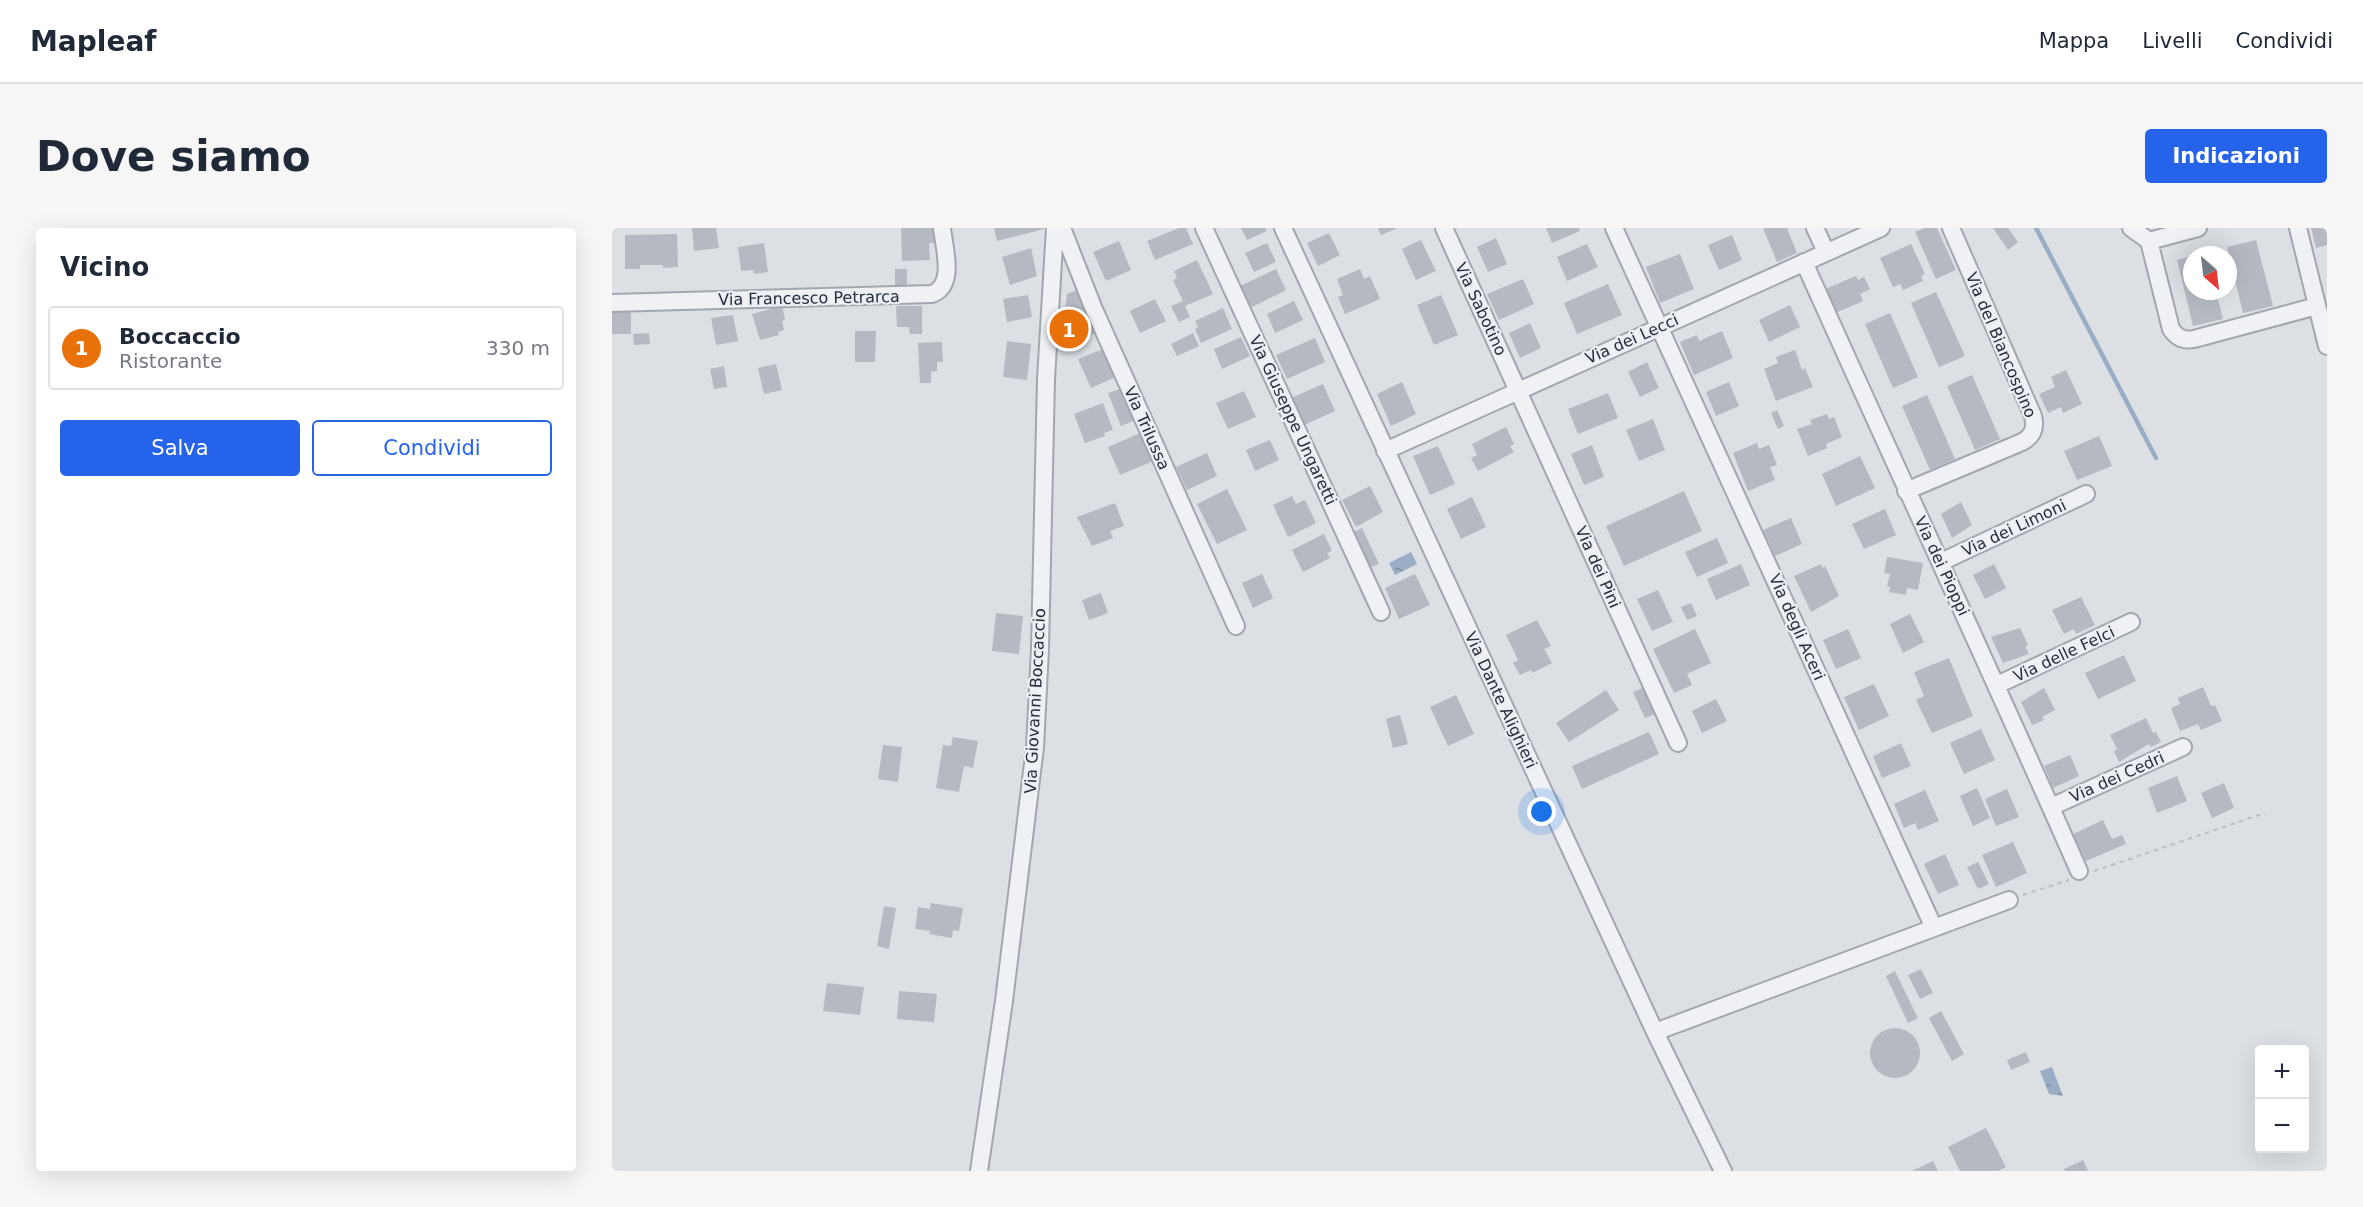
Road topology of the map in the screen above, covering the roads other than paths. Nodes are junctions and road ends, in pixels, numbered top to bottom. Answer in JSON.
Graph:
{"nodes":[{"id":1,"x":942,"y":228,"type":"edge"},
{"id":2,"x":1055,"y":228,"type":"edge"},
{"id":3,"x":1062,"y":228,"type":"edge"},
{"id":4,"x":1204,"y":228,"type":"edge"},
{"id":5,"x":1283,"y":228,"type":"edge"},
{"id":6,"x":1444,"y":228,"type":"edge"},
{"id":7,"x":1614,"y":228,"type":"edge"},
{"id":8,"x":1815,"y":228,"type":"edge"},
{"id":9,"x":1881,"y":228,"type":"edge"},
{"id":10,"x":1951,"y":228,"type":"edge"},
{"id":11,"x":2131,"y":228,"type":"edge"},
{"id":12,"x":2198,"y":228,"type":"edge"},
{"id":13,"x":2298,"y":228,"type":"edge"},
{"id":14,"x":2149,"y":242,"type":"junction"},
{"id":15,"x":1826,"y":252,"type":"junction"},
{"id":16,"x":1804,"y":262,"type":"junction"},
{"id":17,"x":612,"y":303,"type":"edge"},
{"id":18,"x":2317,"y":306,"type":"junction"},
{"id":19,"x":1660,"y":326,"type":"junction"},
{"id":20,"x":2327,"y":346,"type":"edge"},
{"id":21,"x":1519,"y":390,"type":"junction"},
{"id":22,"x":1385,"y":451,"type":"junction"},
{"id":23,"x":1906,"y":491,"type":"junction"},
{"id":24,"x":2086,"y":494,"type":"dead end"},
{"id":25,"x":1941,"y":562,"type":"junction"},
{"id":26,"x":1381,"y":612,"type":"dead end"},
{"id":27,"x":2131,"y":622,"type":"dead end"},
{"id":28,"x":1236,"y":626,"type":"dead end"},
{"id":29,"x":1997,"y":685,"type":"junction"},
{"id":30,"x":1678,"y":743,"type":"dead end"},
{"id":31,"x":2183,"y":747,"type":"dead end"},
{"id":32,"x":2051,"y":807,"type":"junction"},
{"id":33,"x":2081,"y":874,"type":"road end"},
{"id":34,"x":2009,"y":900,"type":"road end"},
{"id":35,"x":1934,"y":928,"type":"junction"},
{"id":36,"x":1654,"y":1032,"type":"junction"},
{"id":37,"x":979,"y":1171,"type":"edge"},
{"id":38,"x":1723,"y":1171,"type":"edge"}],
"edges":[{"from":1,"to":17,"type":"street","name":"Via Francesco Petrarca"},
{"from":2,"to":37,"type":"street","name":"Via Giovanni Boccaccio"},
{"from":3,"to":28,"type":"street","name":"Via Trilussa"},
{"from":4,"to":26,"type":"street","name":"Via Giuseppe Ungaretti"},
{"from":5,"to":22,"type":"street","name":"Via Dante Alighieri"},
{"from":6,"to":21,"type":"street","name":"Via Sabotino"},
{"from":7,"to":19,"type":"street","name":"Via degli Aceri"},
{"from":8,"to":15,"type":"street"},
{"from":9,"to":15,"type":"street","name":"Via dei Lecci"},
{"from":10,"to":23,"type":"street","name":"Via del Biancospino"},
{"from":11,"to":14,"type":"street"},
{"from":12,"to":14,"type":"street"},
{"from":13,"to":18,"type":"street"},
{"from":14,"to":18,"type":"street"},
{"from":15,"to":16,"type":"street","name":"Via dei Lecci"},
{"from":16,"to":19,"type":"street","name":"Via dei Lecci"},
{"from":16,"to":23,"type":"street","name":"Via dei Pioppi"},
{"from":18,"to":20,"type":"street"},
{"from":19,"to":21,"type":"street","name":"Via dei Lecci"},
{"from":19,"to":35,"type":"street","name":"Via degli Aceri"},
{"from":21,"to":22,"type":"street","name":"Via dei Lecci"},
{"from":21,"to":30,"type":"street","name":"Via dei Pini"},
{"from":22,"to":36,"type":"street","name":"Via Dante Alighieri"},
{"from":23,"to":25,"type":"street","name":"Via dei Pioppi"},
{"from":24,"to":25,"type":"street","name":"Via dei Limoni"},
{"from":25,"to":29,"type":"street","name":"Via dei Pioppi"},
{"from":27,"to":29,"type":"street","name":"Via delle Felci"},
{"from":29,"to":32,"type":"street","name":"Via dei Pioppi"},
{"from":31,"to":32,"type":"street","name":"Via dei Cedri"},
{"from":32,"to":33,"type":"street","name":"Via dei Pioppi"},
{"from":34,"to":35,"type":"street"},
{"from":35,"to":36,"type":"street"},
{"from":36,"to":38,"type":"street","name":"Via Dante Alighieri"}]}
